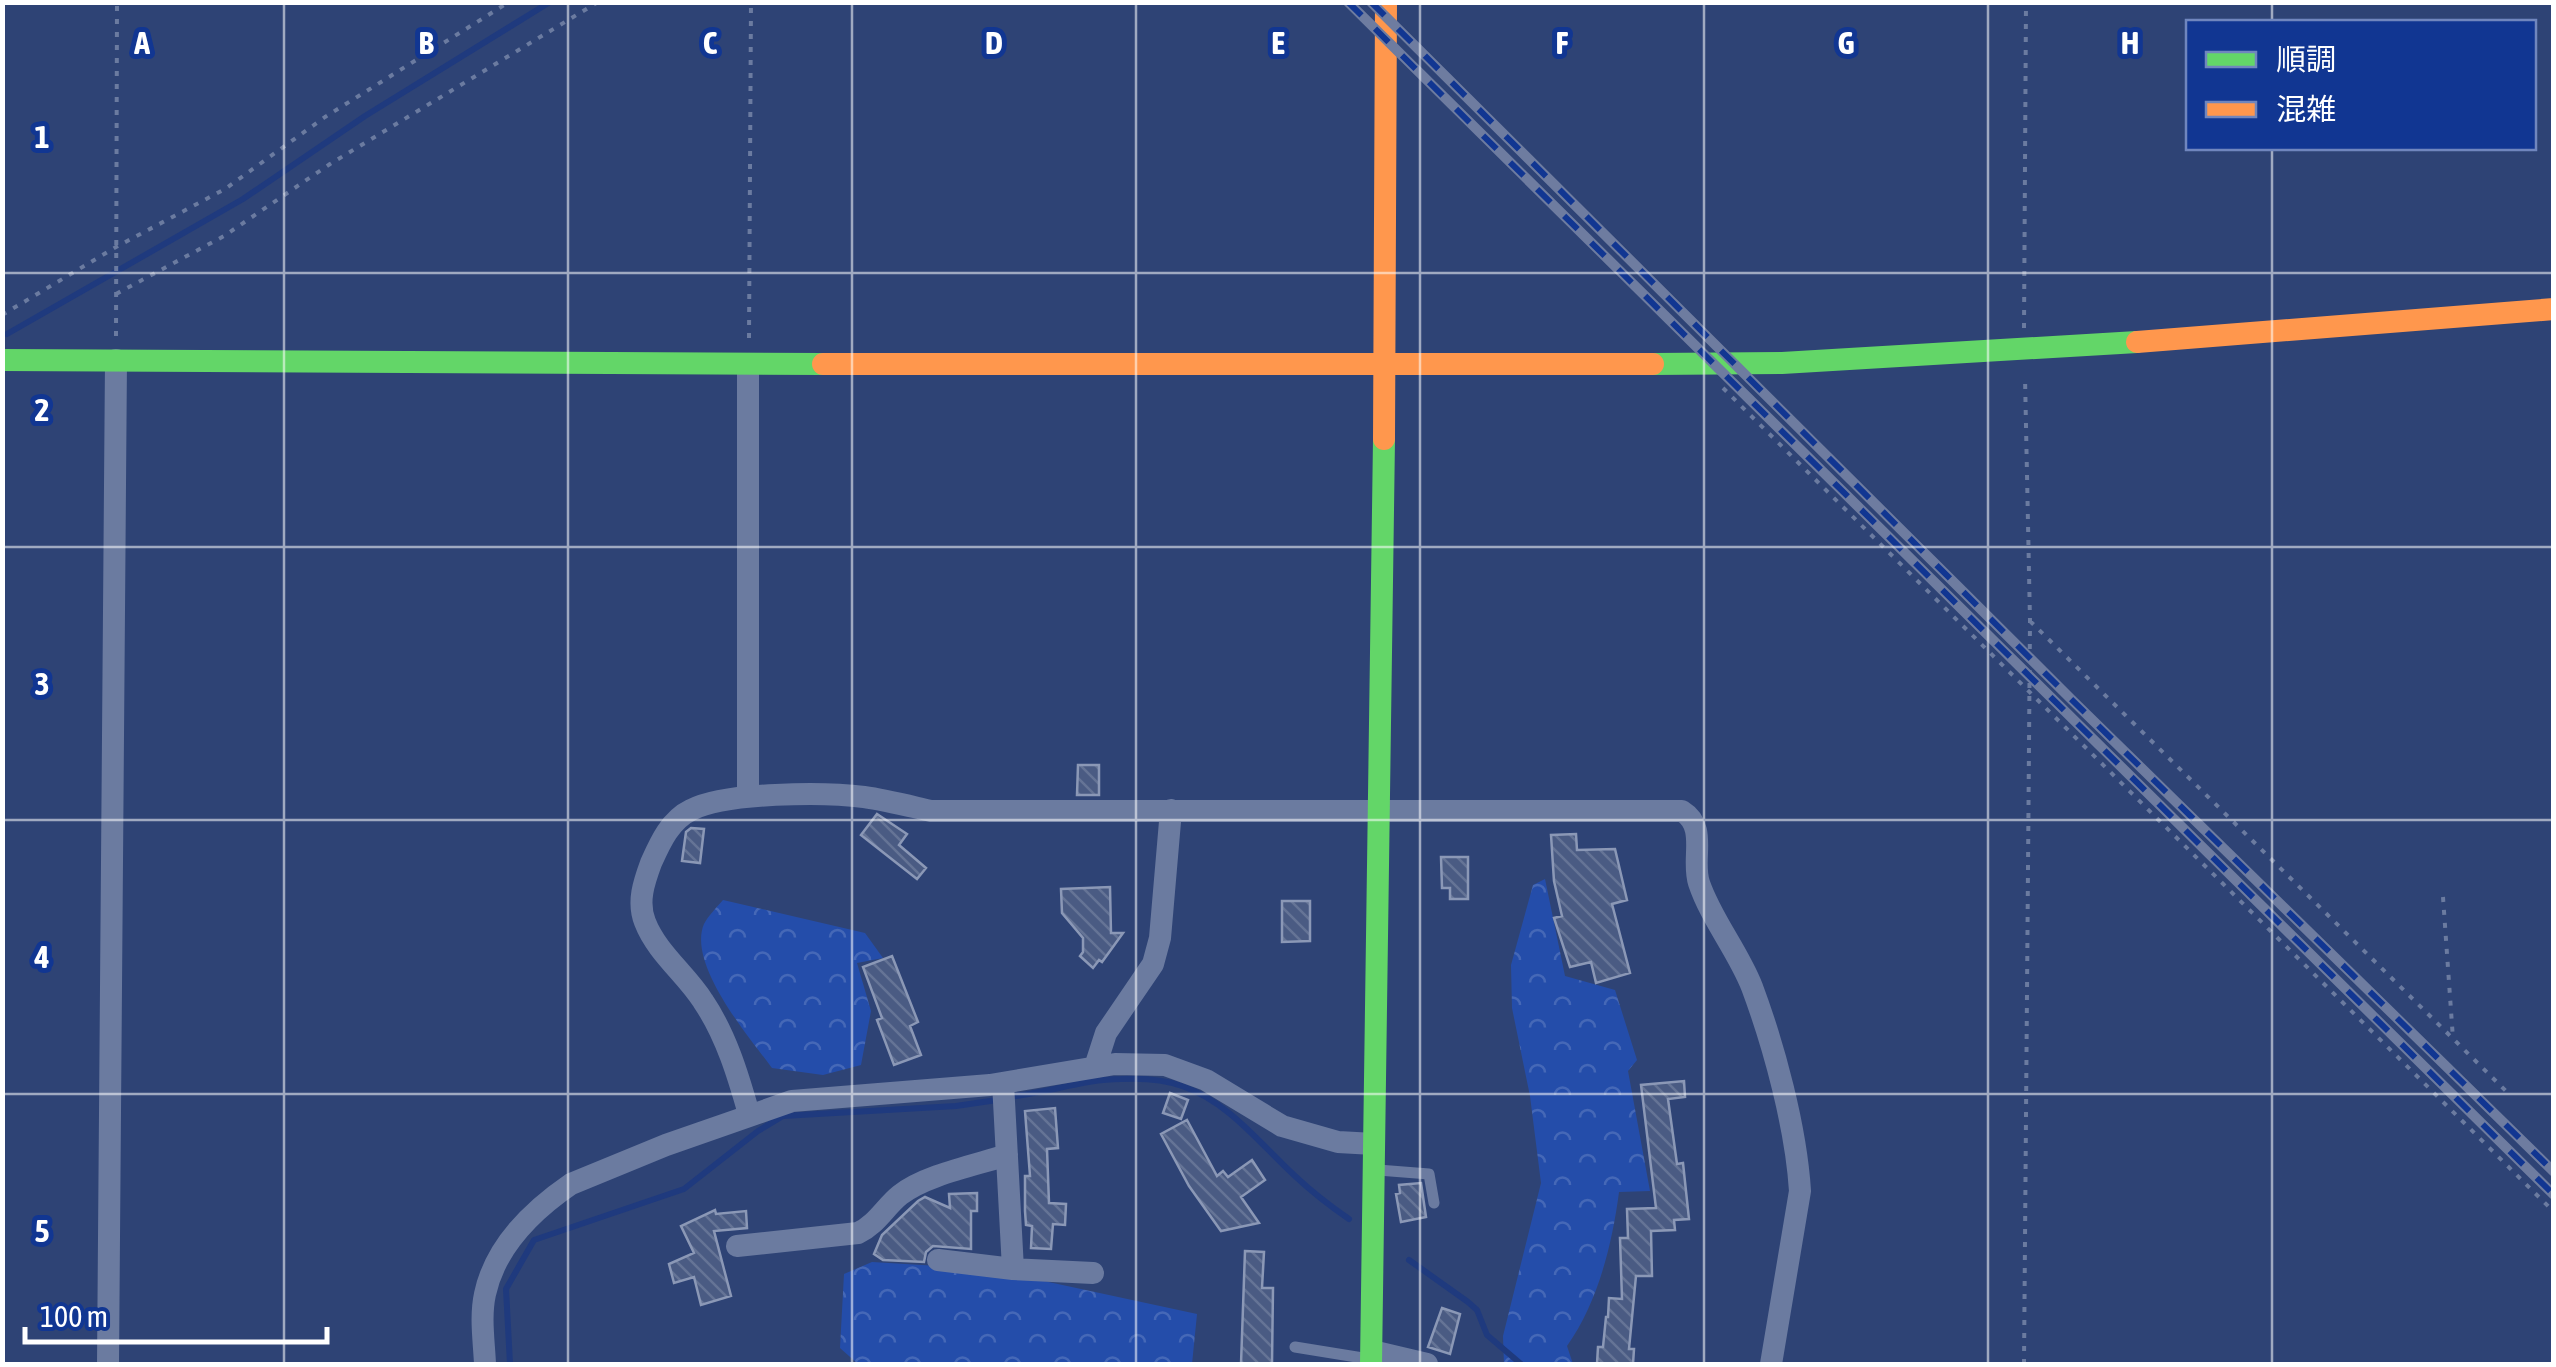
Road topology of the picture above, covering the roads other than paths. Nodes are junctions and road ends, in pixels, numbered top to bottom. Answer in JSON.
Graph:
{"nodes":[{"id":1,"x":1386,"y":2,"type":"edge"},
{"id":2,"x":2554,"y":308,"type":"edge"},
{"id":3,"x":2,"y":360,"type":"edge"},
{"id":4,"x":116,"y":360,"type":"junction"},
{"id":5,"x":748,"y":364,"type":"junction"},
{"id":6,"x":1385,"y":366,"type":"junction"},
{"id":7,"x":748,"y":796,"type":"junction"},
{"id":8,"x":1171,"y":810,"type":"junction"},
{"id":9,"x":1379,"y":812,"type":"junction"},
{"id":10,"x":1095,"y":1066,"type":"junction"},
{"id":11,"x":1003,"y":1083,"type":"junction"},
{"id":12,"x":750,"y":1114,"type":"junction"},
{"id":13,"x":1374,"y":1144,"type":"junction"},
{"id":14,"x":1007,"y":1155,"type":"junction"},
{"id":15,"x":1374,"y":1170,"type":"junction"},
{"id":16,"x":1434,"y":1203,"type":"dead end"},
{"id":17,"x":736,"y":1246,"type":"dead end"},
{"id":18,"x":938,"y":1260,"type":"dead end"},
{"id":19,"x":1013,"y":1268,"type":"junction"},
{"id":20,"x":1093,"y":1273,"type":"dead end"},
{"id":21,"x":1294,"y":1347,"type":"dead end"},
{"id":22,"x":1371,"y":1358,"type":"edge"},
{"id":23,"x":1417,"y":1363,"type":"edge"},
{"id":24,"x":108,"y":1364,"type":"edge"},
{"id":25,"x":484,"y":1364,"type":"edge"},
{"id":26,"x":1771,"y":1364,"type":"edge"}],
"edges":[{"from":1,"to":6,"type":"street"},
{"from":2,"to":6,"type":"street"},
{"from":3,"to":4,"type":"street"},
{"from":4,"to":5,"type":"street"},
{"from":4,"to":24,"type":"street"},
{"from":5,"to":6,"type":"street"},
{"from":5,"to":7,"type":"street"},
{"from":6,"to":9,"type":"street"},
{"from":7,"to":8,"type":"street"},
{"from":7,"to":12,"type":"street"},
{"from":8,"to":9,"type":"street"},
{"from":8,"to":10,"type":"street"},
{"from":9,"to":13,"type":"street"},
{"from":9,"to":26,"type":"street"},
{"from":10,"to":11,"type":"street"},
{"from":10,"to":13,"type":"street"},
{"from":11,"to":12,"type":"street"},
{"from":11,"to":14,"type":"street"},
{"from":12,"to":25,"type":"street"},
{"from":13,"to":15,"type":"street"},
{"from":14,"to":17,"type":"street"},
{"from":14,"to":19,"type":"street"},
{"from":15,"to":16,"type":"lane"},
{"from":15,"to":22,"type":"street"},
{"from":18,"to":19,"type":"street"},
{"from":19,"to":20,"type":"street"},
{"from":21,"to":22,"type":"lane"},
{"from":22,"to":23,"type":"street"}]}
